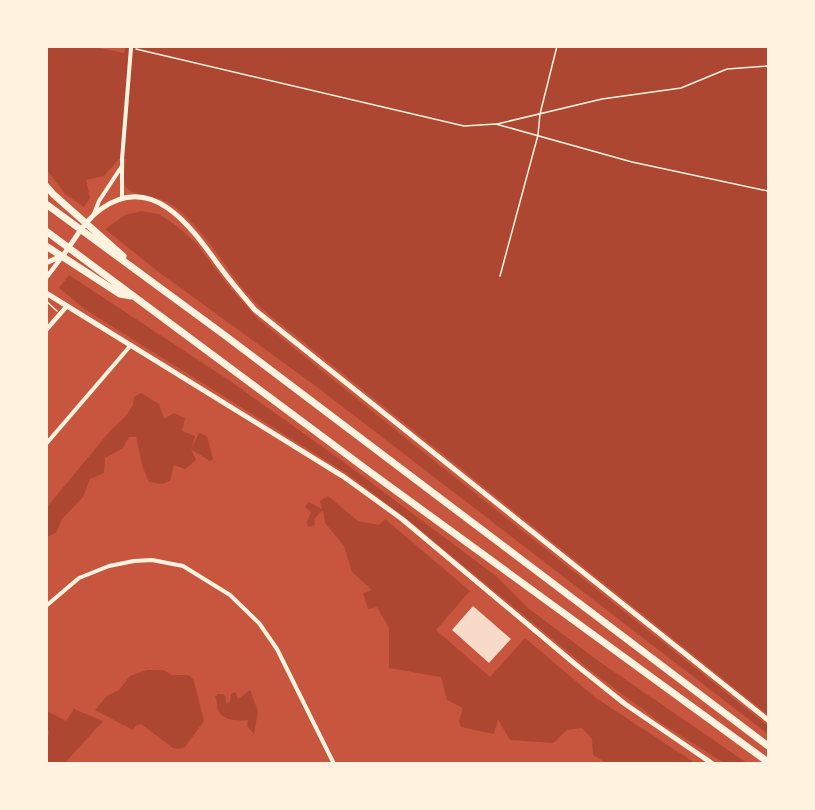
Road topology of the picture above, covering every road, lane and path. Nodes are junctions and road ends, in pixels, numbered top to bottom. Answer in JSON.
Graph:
{"nodes":[{"id":1,"x":557,"y":46,"type":"edge"},
{"id":2,"x":131,"y":48,"type":"edge"},
{"id":3,"x":768,"y":66,"type":"edge"},
{"id":4,"x":540,"y":114,"type":"junction"},
{"id":5,"x":496,"y":124,"type":"junction"},
{"id":6,"x":538,"y":135,"type":"junction"},
{"id":7,"x":122,"y":168,"type":"junction"},
{"id":8,"x":46,"y":186,"type":"edge"},
{"id":9,"x":768,"y":191,"type":"edge"},
{"id":10,"x":123,"y":199,"type":"junction"},
{"id":11,"x":46,"y":204,"type":"edge"},
{"id":12,"x":98,"y":208,"type":"junction"},
{"id":13,"x":46,"y":231,"type":"edge"},
{"id":14,"x":46,"y":246,"type":"edge"},
{"id":15,"x":63,"y":255,"type":"junction"},
{"id":16,"x":46,"y":262,"type":"edge"},
{"id":17,"x":130,"y":265,"type":"junction"},
{"id":18,"x":500,"y":276,"type":"dead end"},
{"id":19,"x":46,"y":278,"type":"edge"},
{"id":20,"x":46,"y":293,"type":"edge"},
{"id":21,"x":134,"y":296,"type":"junction"},
{"id":22,"x":46,"y":301,"type":"edge"},
{"id":23,"x":67,"y":306,"type":"junction"},
{"id":24,"x":61,"y":313,"type":"junction"},
{"id":25,"x":46,"y":330,"type":"edge"},
{"id":26,"x":131,"y":345,"type":"junction"},
{"id":27,"x":46,"y":444,"type":"edge"},
{"id":28,"x":46,"y":606,"type":"edge"},
{"id":29,"x":768,"y":720,"type":"edge"},
{"id":30,"x":768,"y":746,"type":"edge"},
{"id":31,"x":768,"y":762,"type":"edge"},
{"id":32,"x":334,"y":764,"type":"edge"},
{"id":33,"x":713,"y":764,"type":"edge"}],
"edges":[{"from":1,"to":4,"type":"path"},
{"from":2,"to":5,"type":"path"},
{"from":2,"to":7,"type":"street"},
{"from":3,"to":4,"type":"path"},
{"from":4,"to":5,"type":"path"},
{"from":4,"to":6,"type":"path"},
{"from":5,"to":6,"type":"path"},
{"from":6,"to":9,"type":"path"},
{"from":6,"to":18,"type":"path"},
{"from":7,"to":10,"type":"street"},
{"from":7,"to":12,"type":"street"},
{"from":8,"to":17,"type":"highway"},
{"from":10,"to":12,"type":"main road"},
{"from":10,"to":29,"type":"main road"},
{"from":11,"to":17,"type":"highway"},
{"from":12,"to":15,"type":"main road"},
{"from":13,"to":21,"type":"highway"},
{"from":14,"to":21,"type":"highway"},
{"from":15,"to":16,"type":"main road"},
{"from":15,"to":19,"type":"street"},
{"from":17,"to":30,"type":"highway"},
{"from":20,"to":23,"type":"main road"},
{"from":21,"to":31,"type":"highway"},
{"from":22,"to":24,"type":"path"},
{"from":23,"to":24,"type":"street"},
{"from":23,"to":26,"type":"main road"},
{"from":24,"to":25,"type":"street"},
{"from":26,"to":27,"type":"street"},
{"from":26,"to":33,"type":"main road"},
{"from":28,"to":32,"type":"street"}]}
